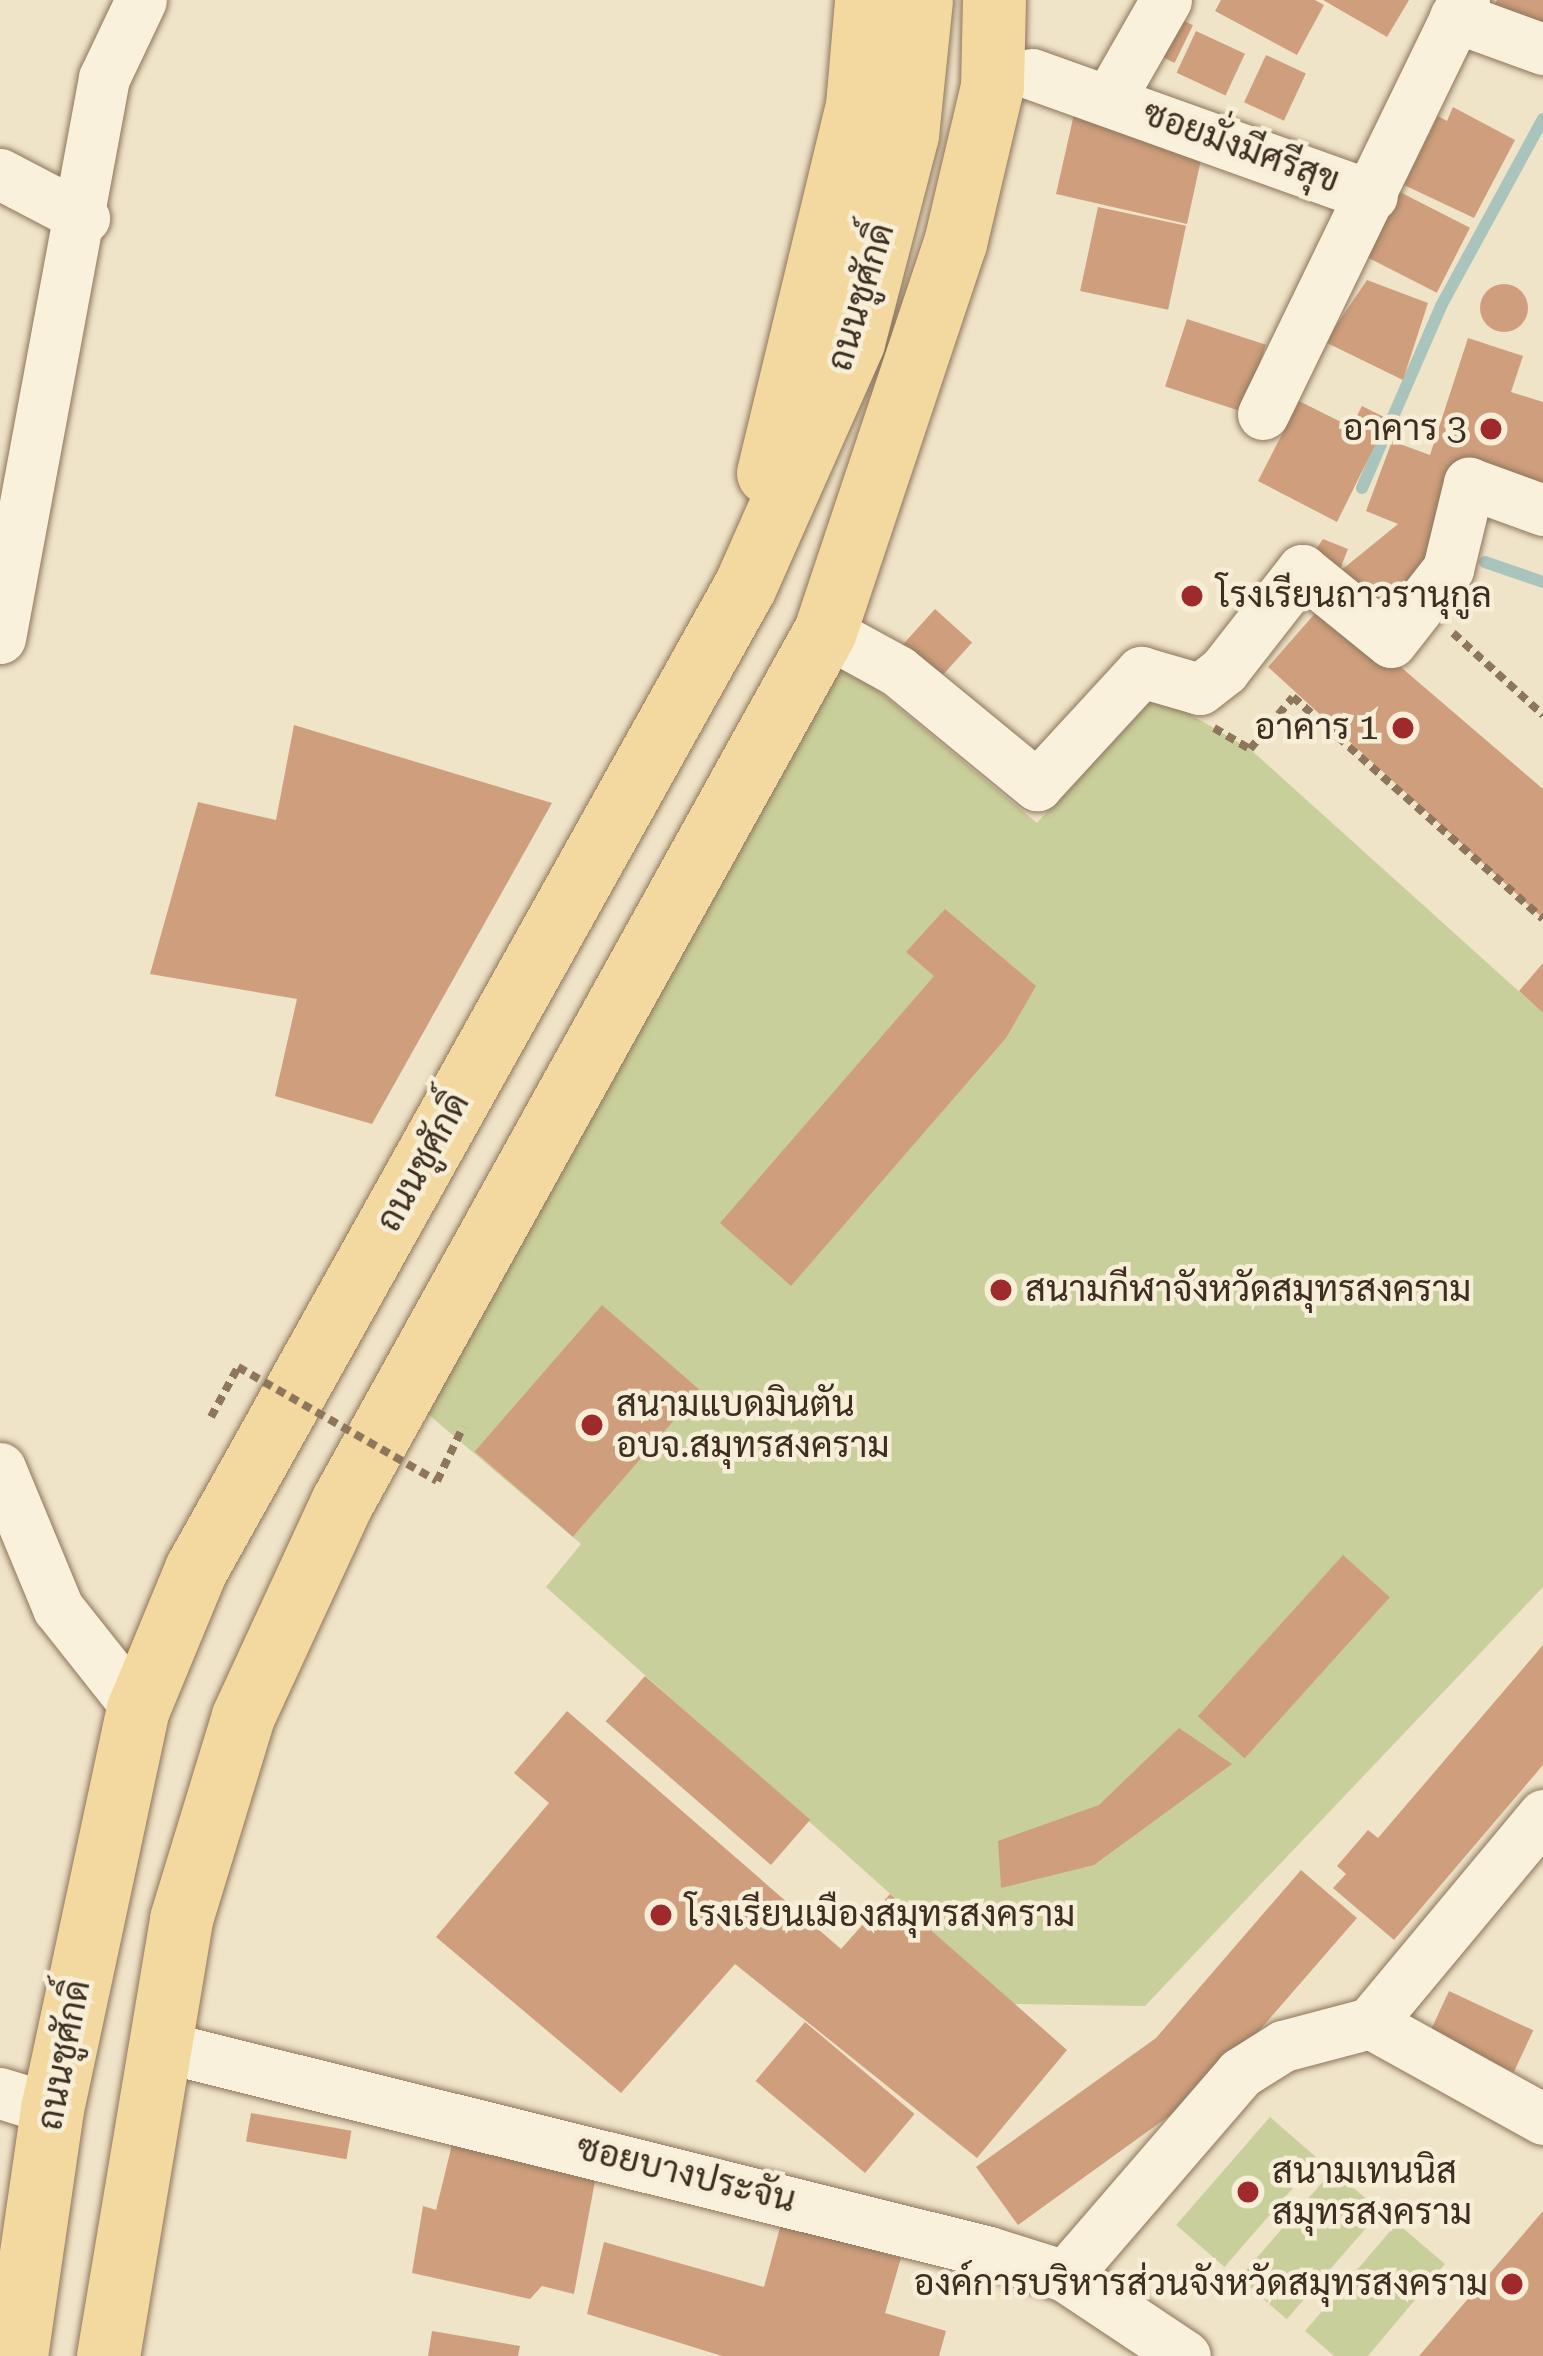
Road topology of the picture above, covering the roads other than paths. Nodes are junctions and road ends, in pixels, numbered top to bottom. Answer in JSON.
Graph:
{"nodes":[{"id":1,"x":141,"y":0,"type":"edge"},
{"id":2,"x":866,"y":0,"type":"edge"},
{"id":3,"x":922,"y":0,"type":"edge"},
{"id":4,"x":994,"y":0,"type":"edge"},
{"id":5,"x":1037,"y":0,"type":"edge"},
{"id":6,"x":1166,"y":0,"type":"edge"},
{"id":7,"x":1460,"y":9,"type":"edge"},
{"id":8,"x":1543,"y":49,"type":"edge"},
{"id":9,"x":1032,"y":74,"type":"junction"},
{"id":10,"x":1109,"y":100,"type":"junction"},
{"id":11,"x":0,"y":174,"type":"edge"},
{"id":12,"x":1372,"y":196,"type":"junction"},
{"id":13,"x":84,"y":218,"type":"junction"},
{"id":14,"x":1263,"y":414,"type":"dead end"},
{"id":15,"x":1543,"y":510,"type":"edge"},
{"id":16,"x":745,"y":586,"type":"junction"},
{"id":17,"x":825,"y":631,"type":"junction"},
{"id":18,"x":0,"y":638,"type":"edge"},
{"id":19,"x":0,"y":1468,"type":"edge"},
{"id":20,"x":138,"y":1709,"type":"junction"},
{"id":21,"x":1543,"y":1815,"type":"edge"},
{"id":22,"x":1370,"y":2023,"type":"junction"},
{"id":23,"x":164,"y":2047,"type":"junction"},
{"id":24,"x":26,"y":2101,"type":"edge"},
{"id":25,"x":1543,"y":2119,"type":"edge"},
{"id":26,"x":1065,"y":2276,"type":"junction"},
{"id":27,"x":1169,"y":2351,"type":"edge"},
{"id":28,"x":16,"y":2356,"type":"edge"},
{"id":29,"x":108,"y":2356,"type":"edge"}],
"edges":[{"from":1,"to":13,"type":"street"},
{"from":2,"to":16,"type":"main road"},
{"from":3,"to":16,"type":"main road","name":"ถนนชูศักดิ์"},
{"from":4,"to":17,"type":"main road","name":"ถนนชูศักดิ์"},
{"from":5,"to":9,"type":"main road"},
{"from":6,"to":10,"type":"street","name":"ซอยมั่งมีศรีสุข"},
{"from":7,"to":8,"type":"street","name":"ซอยมั่งมีศรีสุข"},
{"from":7,"to":12,"type":"street","name":"ซอยมั่งมีศรีสุข"},
{"from":9,"to":10,"type":"street","name":"ซอยมั่งมีศรีสุข"},
{"from":9,"to":17,"type":"main road"},
{"from":10,"to":12,"type":"street","name":"ซอยมั่งมีศรีสุข"},
{"from":11,"to":13,"type":"street"},
{"from":12,"to":14,"type":"street","name":"ซอยมั่งมีศรีสุข"},
{"from":13,"to":18,"type":"street"},
{"from":15,"to":17,"type":"street"},
{"from":16,"to":20,"type":"main road","name":"ถนนชูศักดิ์"},
{"from":17,"to":23,"type":"main road","name":"ถนนชูศักดิ์"},
{"from":19,"to":20,"type":"street"},
{"from":20,"to":24,"type":"main road","name":"ถนนชูศักดิ์"},
{"from":21,"to":22,"type":"street"},
{"from":22,"to":25,"type":"street"},
{"from":22,"to":26,"type":"street"},
{"from":23,"to":26,"type":"street","name":"ซอยบางประจัน"},
{"from":23,"to":29,"type":"main road","name":"ถนนชูศักดิ์"},
{"from":24,"to":28,"type":"main road","name":"ถนนชูศักดิ์"},
{"from":26,"to":27,"type":"street","name":"ซอยบางประจัน"}]}
